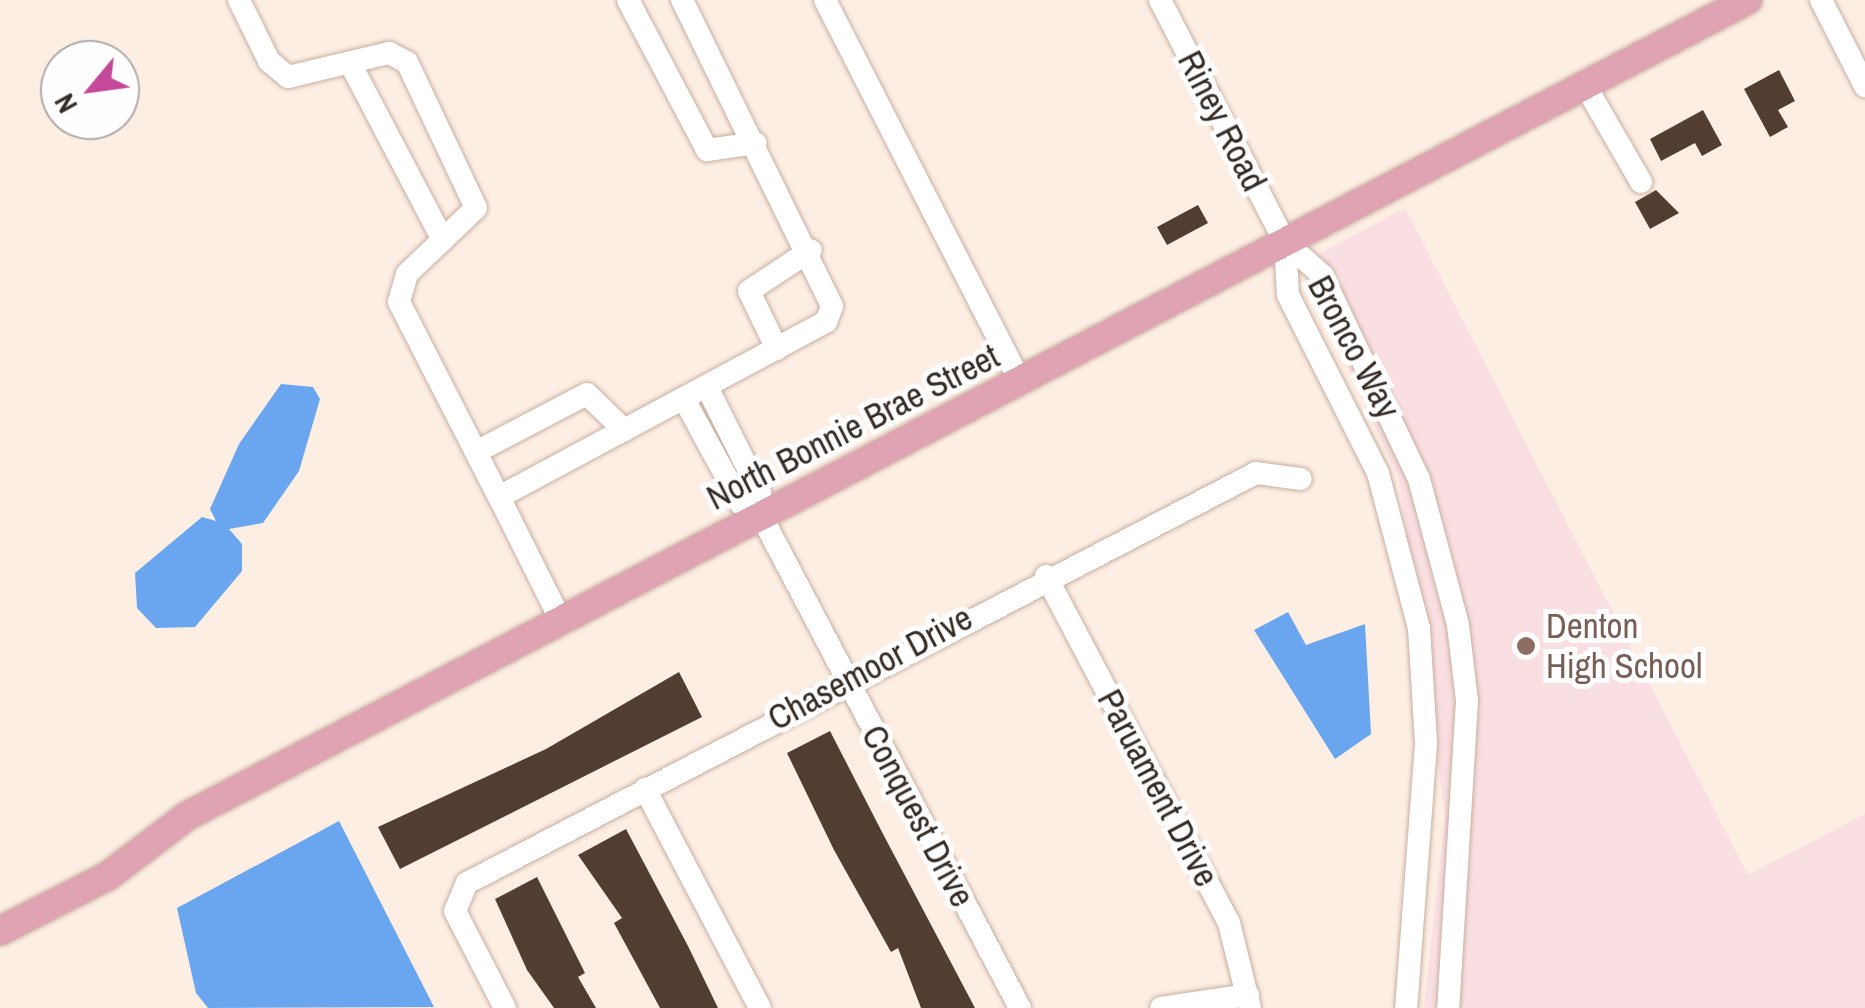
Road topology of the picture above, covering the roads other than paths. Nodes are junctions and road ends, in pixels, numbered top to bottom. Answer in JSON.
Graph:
{"nodes":[{"id":1,"x":239,"y":0,"type":"edge"},
{"id":2,"x":628,"y":0,"type":"edge"},
{"id":3,"x":682,"y":0,"type":"edge"},
{"id":4,"x":825,"y":0,"type":"edge"},
{"id":5,"x":1160,"y":0,"type":"edge"},
{"id":6,"x":1748,"y":0,"type":"edge"},
{"id":7,"x":1821,"y":0,"type":"edge"},
{"id":8,"x":350,"y":63,"type":"junction"},
{"id":9,"x":1584,"y":86,"type":"junction"},
{"id":10,"x":1865,"y":86,"type":"edge"},
{"id":11,"x":756,"y":142,"type":"junction"},
{"id":12,"x":1641,"y":182,"type":"dead end"},
{"id":13,"x":443,"y":240,"type":"junction"},
{"id":14,"x":1285,"y":242,"type":"junction"},
{"id":15,"x":812,"y":250,"type":"junction"},
{"id":16,"x":777,"y":349,"type":"junction"},
{"id":17,"x":1021,"y":383,"type":"junction"},
{"id":18,"x":706,"y":387,"type":"junction"},
{"id":19,"x":684,"y":399,"type":"junction"},
{"id":20,"x":624,"y":430,"type":"junction"},
{"id":21,"x":476,"y":452,"type":"junction"},
{"id":22,"x":1301,"y":479,"type":"dead end"},
{"id":23,"x":499,"y":497,"type":"junction"},
{"id":24,"x":759,"y":511,"type":"junction"},
{"id":25,"x":1046,"y":576,"type":"junction"},
{"id":26,"x":561,"y":621,"type":"junction"},
{"id":27,"x":847,"y":681,"type":"junction"},
{"id":28,"x":645,"y":789,"type":"junction"},
{"id":29,"x":0,"y":931,"type":"edge"},
{"id":30,"x":1249,"y":1002,"type":"edge"},
{"id":31,"x":505,"y":1008,"type":"edge"},
{"id":32,"x":760,"y":1008,"type":"edge"},
{"id":33,"x":1020,"y":1008,"type":"edge"},
{"id":34,"x":1160,"y":1008,"type":"edge"},
{"id":35,"x":1406,"y":1008,"type":"edge"},
{"id":36,"x":1448,"y":1008,"type":"edge"}],
"edges":[{"from":1,"to":8,"type":"street"},
{"from":2,"to":11,"type":"street"},
{"from":3,"to":11,"type":"street"},
{"from":4,"to":17,"type":"street"},
{"from":5,"to":14,"type":"street","name":"Riney Road"},
{"from":6,"to":9,"type":"main road","name":"North Bonnie Brae Street"},
{"from":7,"to":10,"type":"street"},
{"from":8,"to":13,"type":"street"},
{"from":8,"to":13,"type":"street"},
{"from":9,"to":12,"type":"street"},
{"from":9,"to":14,"type":"main road","name":"North Bonnie Brae Street"},
{"from":11,"to":15,"type":"street"},
{"from":13,"to":21,"type":"street"},
{"from":14,"to":17,"type":"main road","name":"North Bonnie Brae Street"},
{"from":14,"to":35,"type":"street","name":"Bronco Way"},
{"from":14,"to":36,"type":"street","name":"Bronco Way"},
{"from":15,"to":16,"type":"street"},
{"from":15,"to":16,"type":"street"},
{"from":16,"to":18,"type":"street"},
{"from":17,"to":24,"type":"main road","name":"North Bonnie Brae Street"},
{"from":18,"to":19,"type":"street"},
{"from":18,"to":24,"type":"street"},
{"from":19,"to":20,"type":"street"},
{"from":19,"to":24,"type":"street"},
{"from":20,"to":21,"type":"street"},
{"from":20,"to":23,"type":"street"},
{"from":21,"to":23,"type":"street"},
{"from":22,"to":25,"type":"street","name":"Chasemoor Drive"},
{"from":23,"to":26,"type":"street"},
{"from":24,"to":26,"type":"main road","name":"North Bonnie Brae Street"},
{"from":24,"to":27,"type":"street","name":"Conquest Drive"},
{"from":25,"to":27,"type":"street","name":"Chasemoor Drive"},
{"from":25,"to":30,"type":"street","name":"Paruament Drive"},
{"from":26,"to":29,"type":"main road","name":"North Bonnie Brae Street"},
{"from":27,"to":28,"type":"street","name":"Chasemoor Drive"},
{"from":27,"to":33,"type":"street","name":"Conquest Drive"},
{"from":28,"to":31,"type":"street","name":"Chasemoor Drive"},
{"from":28,"to":32,"type":"street"},
{"from":30,"to":34,"type":"street"}]}
